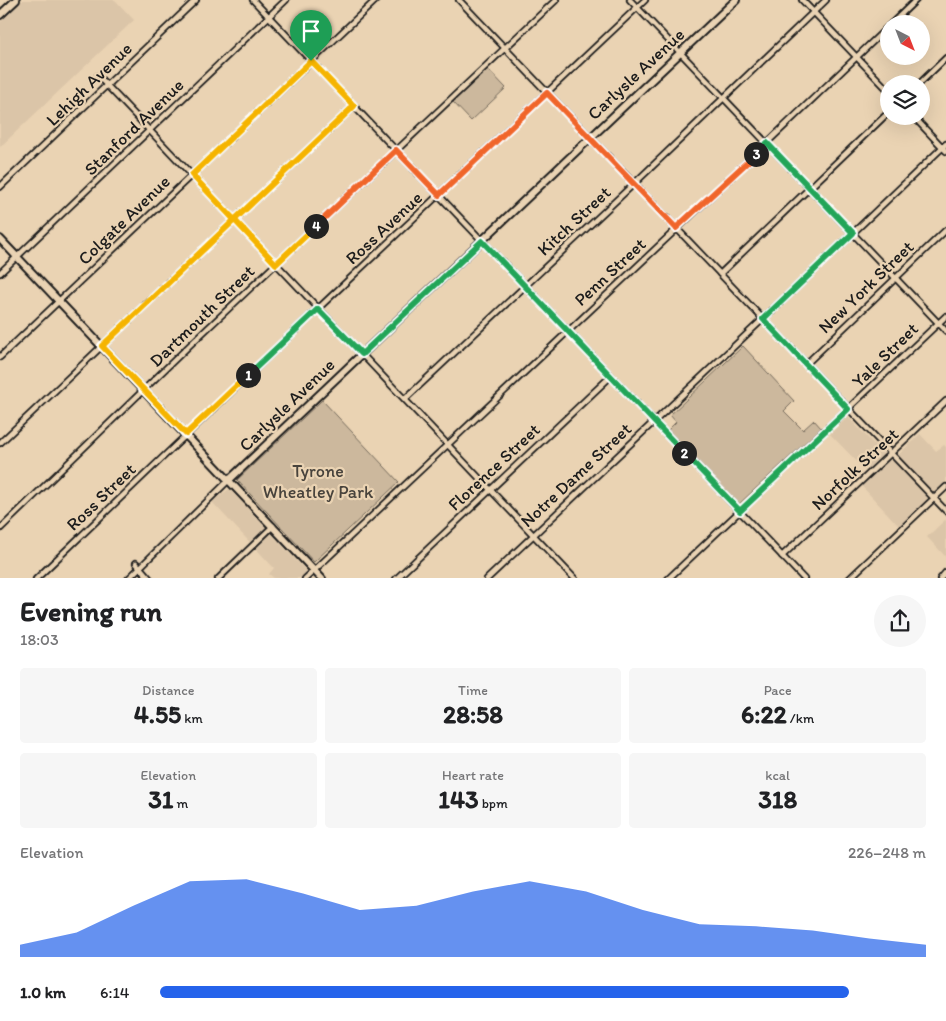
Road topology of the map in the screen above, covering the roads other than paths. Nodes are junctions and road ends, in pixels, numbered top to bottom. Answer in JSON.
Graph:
{"nodes":[{"id":1,"x":16,"y":0,"type":"edge"},
{"id":2,"x":196,"y":0,"type":"edge"},
{"id":3,"x":253,"y":0,"type":"edge"},
{"id":4,"x":286,"y":0,"type":"edge"},
{"id":5,"x":376,"y":0,"type":"edge"},
{"id":6,"x":556,"y":0,"type":"edge"},
{"id":7,"x":630,"y":0,"type":"edge"},
{"id":8,"x":645,"y":0,"type":"edge"},
{"id":9,"x":736,"y":0,"type":"edge"},
{"id":10,"x":802,"y":0,"type":"edge"},
{"id":11,"x":826,"y":0,"type":"edge"},
{"id":12,"x":916,"y":0,"type":"edge"},
{"id":13,"x":462,"y":1,"type":"edge"},
{"id":14,"x":637,"y":7,"type":"junction"},
{"id":15,"x":814,"y":12,"type":"junction"},
{"id":16,"x":0,"y":15,"type":"edge"},
{"id":17,"x":900,"y":15,"type":"edge"},
{"id":18,"x":269,"y":17,"type":"junction"},
{"id":19,"x":880,"y":34,"type":"edge"},
{"id":20,"x":505,"y":48,"type":"junction"},
{"id":21,"x":680,"y":53,"type":"junction"},
{"id":22,"x":856,"y":57,"type":"junction"},
{"id":23,"x":946,"y":58,"type":"edge"},
{"id":24,"x":311,"y":61,"type":"junction"},
{"id":25,"x":928,"y":75,"type":"edge"},
{"id":26,"x":98,"y":76,"type":"dead end"},
{"id":27,"x":880,"y":82,"type":"edge"},
{"id":28,"x":107,"y":86,"type":"junction"},
{"id":29,"x":547,"y":93,"type":"junction"},
{"id":30,"x":724,"y":98,"type":"junction"},
{"id":31,"x":354,"y":106,"type":"junction"},
{"id":32,"x":880,"y":121,"type":"edge"},
{"id":33,"x":922,"y":125,"type":"edge"},
{"id":34,"x":150,"y":131,"type":"junction"},
{"id":35,"x":590,"y":138,"type":"junction"},
{"id":36,"x":767,"y":143,"type":"junction"},
{"id":37,"x":945,"y":147,"type":"edge"},
{"id":38,"x":396,"y":150,"type":"junction"},
{"id":39,"x":192,"y":175,"type":"junction"},
{"id":40,"x":634,"y":184,"type":"junction"},
{"id":41,"x":0,"y":187,"type":"edge"},
{"id":42,"x":810,"y":188,"type":"junction"},
{"id":43,"x":439,"y":195,"type":"junction"},
{"id":44,"x":234,"y":220,"type":"junction"},
{"id":45,"x":676,"y":228,"type":"junction"},
{"id":46,"x":946,"y":230,"type":"edge"},
{"id":47,"x":853,"y":233,"type":"junction"},
{"id":48,"x":0,"y":239,"type":"edge"},
{"id":49,"x":482,"y":241,"type":"junction"},
{"id":50,"x":17,"y":257,"type":"junction"},
{"id":51,"x":276,"y":264,"type":"junction"},
{"id":52,"x":0,"y":273,"type":"edge"},
{"id":53,"x":720,"y":274,"type":"junction"},
{"id":54,"x":896,"y":278,"type":"junction"},
{"id":55,"x":525,"y":286,"type":"junction"},
{"id":56,"x":59,"y":301,"type":"junction"},
{"id":57,"x":318,"y":309,"type":"junction"},
{"id":58,"x":946,"y":316,"type":"edge"},
{"id":59,"x":763,"y":319,"type":"junction"},
{"id":60,"x":938,"y":323,"type":"junction"},
{"id":61,"x":568,"y":331,"type":"junction"},
{"id":62,"x":946,"y":331,"type":"edge"},
{"id":63,"x":102,"y":346,"type":"junction"},
{"id":64,"x":362,"y":354,"type":"junction"},
{"id":65,"x":0,"y":358,"type":"edge"},
{"id":66,"x":806,"y":364,"type":"junction"},
{"id":67,"x":611,"y":376,"type":"junction"},
{"id":68,"x":144,"y":390,"type":"junction"},
{"id":69,"x":405,"y":399,"type":"junction"},
{"id":70,"x":946,"y":402,"type":"edge"},
{"id":71,"x":848,"y":409,"type":"junction"},
{"id":72,"x":654,"y":421,"type":"junction"},
{"id":73,"x":186,"y":434,"type":"junction"},
{"id":74,"x":0,"y":443,"type":"edge"},
{"id":75,"x":448,"y":444,"type":"junction"},
{"id":76,"x":891,"y":454,"type":"junction"},
{"id":77,"x":230,"y":480,"type":"junction"},
{"id":78,"x":946,"y":487,"type":"edge"},
{"id":79,"x":490,"y":489,"type":"junction"},
{"id":80,"x":934,"y":499,"type":"junction"},
{"id":81,"x":740,"y":511,"type":"junction"},
{"id":82,"x":946,"y":511,"type":"edge"},
{"id":83,"x":272,"y":526,"type":"junction"},
{"id":84,"x":0,"y":529,"type":"edge"},
{"id":85,"x":533,"y":534,"type":"junction"},
{"id":86,"x":782,"y":556,"type":"junction"},
{"id":87,"x":138,"y":565,"type":"junction"},
{"id":88,"x":314,"y":570,"type":"junction"},
{"id":89,"x":946,"y":572,"type":"edge"},
{"id":90,"x":36,"y":578,"type":"edge"},
{"id":91,"x":128,"y":578,"type":"edge"},
{"id":92,"x":150,"y":578,"type":"edge"},
{"id":93,"x":218,"y":578,"type":"edge"},
{"id":94,"x":305,"y":578,"type":"edge"},
{"id":95,"x":322,"y":578,"type":"edge"},
{"id":96,"x":396,"y":578,"type":"edge"},
{"id":97,"x":487,"y":578,"type":"edge"},
{"id":98,"x":575,"y":578,"type":"edge"},
{"id":99,"x":668,"y":578,"type":"edge"},
{"id":100,"x":804,"y":578,"type":"edge"},
{"id":101,"x":849,"y":578,"type":"edge"},
{"id":102,"x":940,"y":578,"type":"edge"}],
"edges":[{"from":1,"to":16,"type":"street"},
{"from":2,"to":28,"type":"street","name":"Lehigh Avenue"},
{"from":3,"to":18,"type":"street"},
{"from":4,"to":18,"type":"street","name":"Stanford Avenue"},
{"from":5,"to":24,"type":"street","name":"Colgate Avenue"},
{"from":6,"to":20,"type":"street","name":"Dartmouth Street"},
{"from":7,"to":14,"type":"street"},
{"from":8,"to":14,"type":"street","name":"Ross Avenue"},
{"from":9,"to":21,"type":"street","name":"Carlysle Avenue"},
{"from":10,"to":15,"type":"street"},
{"from":11,"to":15,"type":"street","name":"Kitch Street"},
{"from":12,"to":17,"type":"street","name":"Penn Street"},
{"from":13,"to":20,"type":"street"},
{"from":14,"to":21,"type":"street"},
{"from":14,"to":29,"type":"street","name":"Ross Avenue"},
{"from":15,"to":22,"type":"street"},
{"from":15,"to":30,"type":"street","name":"Kitch Street"},
{"from":18,"to":24,"type":"street"},
{"from":18,"to":34,"type":"street","name":"Stanford Avenue"},
{"from":19,"to":22,"type":"street","name":"Penn Street"},
{"from":20,"to":29,"type":"street"},
{"from":20,"to":38,"type":"street","name":"Dartmouth Street"},
{"from":21,"to":30,"type":"street"},
{"from":21,"to":35,"type":"street","name":"Carlysle Avenue"},
{"from":22,"to":27,"type":"street"},
{"from":22,"to":36,"type":"street","name":"Penn Street"},
{"from":23,"to":25,"type":"street"},
{"from":24,"to":31,"type":"street"},
{"from":24,"to":39,"type":"street","name":"Colgate Avenue"},
{"from":26,"to":28,"type":"street"},
{"from":28,"to":34,"type":"street"},
{"from":28,"to":41,"type":"street","name":"Lehigh Avenue"},
{"from":29,"to":35,"type":"street"},
{"from":29,"to":43,"type":"street","name":"Ross Avenue"},
{"from":30,"to":36,"type":"street"},
{"from":30,"to":40,"type":"street","name":"Kitch Street"},
{"from":31,"to":38,"type":"street"},
{"from":31,"to":44,"type":"street"},
{"from":32,"to":42,"type":"street"},
{"from":33,"to":37,"type":"street"},
{"from":34,"to":39,"type":"street"},
{"from":34,"to":50,"type":"street","name":"Stanford Avenue"},
{"from":35,"to":40,"type":"street"},
{"from":35,"to":49,"type":"street","name":"Carlysle Avenue"},
{"from":36,"to":42,"type":"street"},
{"from":36,"to":45,"type":"street","name":"Penn Street"},
{"from":37,"to":47,"type":"street","name":"Notre Dame Street"},
{"from":38,"to":43,"type":"street"},
{"from":38,"to":51,"type":"street","name":"Dartmouth Street"},
{"from":39,"to":44,"type":"street"},
{"from":39,"to":56,"type":"street","name":"Colgate Avenue"},
{"from":40,"to":45,"type":"street"},
{"from":40,"to":55,"type":"street","name":"Kitch Street"},
{"from":42,"to":47,"type":"street"},
{"from":42,"to":53,"type":"street"},
{"from":43,"to":49,"type":"street"},
{"from":43,"to":57,"type":"street","name":"Ross Avenue"},
{"from":44,"to":51,"type":"street"},
{"from":44,"to":63,"type":"street"},
{"from":45,"to":53,"type":"street"},
{"from":45,"to":61,"type":"street","name":"Penn Street"},
{"from":46,"to":54,"type":"street","name":"New York Street"},
{"from":47,"to":54,"type":"street"},
{"from":47,"to":59,"type":"street","name":"Notre Dame Street"},
{"from":48,"to":50,"type":"street"},
{"from":49,"to":55,"type":"street"},
{"from":49,"to":64,"type":"street","name":"Carlysle Avenue"},
{"from":50,"to":52,"type":"street","name":"Stanford Avenue"},
{"from":50,"to":56,"type":"street"},
{"from":51,"to":57,"type":"street"},
{"from":51,"to":68,"type":"street","name":"Dartmouth Street"},
{"from":53,"to":59,"type":"street"},
{"from":54,"to":60,"type":"street"},
{"from":54,"to":66,"type":"street","name":"New York Street"},
{"from":55,"to":61,"type":"street"},
{"from":55,"to":69,"type":"street","name":"Kitch Street"},
{"from":56,"to":63,"type":"street"},
{"from":56,"to":65,"type":"street","name":"Colgate Avenue"},
{"from":57,"to":64,"type":"street"},
{"from":57,"to":73,"type":"street","name":"Ross Avenue"},
{"from":58,"to":60,"type":"street","name":"Yale Street"},
{"from":59,"to":66,"type":"street"},
{"from":59,"to":72,"type":"street","name":"Notre Dame Street"},
{"from":60,"to":62,"type":"street"},
{"from":60,"to":71,"type":"street","name":"Yale Street"},
{"from":61,"to":67,"type":"street"},
{"from":61,"to":75,"type":"street","name":"Penn Street"},
{"from":63,"to":68,"type":"street"},
{"from":63,"to":74,"type":"street"},
{"from":64,"to":69,"type":"street"},
{"from":64,"to":77,"type":"street","name":"Carlysle Avenue"},
{"from":66,"to":71,"type":"street"},
{"from":67,"to":72,"type":"street"},
{"from":67,"to":79,"type":"street","name":"Florence Street"},
{"from":68,"to":73,"type":"street"},
{"from":68,"to":84,"type":"street","name":"Dartmouth Street"},
{"from":69,"to":75,"type":"street"},
{"from":70,"to":76,"type":"street","name":"Norfolk Street"},
{"from":71,"to":76,"type":"street"},
{"from":71,"to":81,"type":"street","name":"Yale Street"},
{"from":72,"to":81,"type":"street"},
{"from":72,"to":85,"type":"street","name":"Notre Dame Street"},
{"from":73,"to":77,"type":"street"},
{"from":73,"to":90,"type":"street","name":"Ross Street"},
{"from":75,"to":79,"type":"street"},
{"from":75,"to":88,"type":"street","name":"Penn Street"},
{"from":76,"to":80,"type":"street"},
{"from":76,"to":86,"type":"street","name":"Norfolk Street"},
{"from":77,"to":83,"type":"street"},
{"from":77,"to":87,"type":"street"},
{"from":78,"to":80,"type":"street"},
{"from":79,"to":85,"type":"street"},
{"from":79,"to":96,"type":"street","name":"Florence Street"},
{"from":80,"to":82,"type":"street"},
{"from":80,"to":101,"type":"street"},
{"from":81,"to":86,"type":"street"},
{"from":81,"to":99,"type":"street","name":"Yale Street"},
{"from":83,"to":88,"type":"street"},
{"from":83,"to":93,"type":"street"},
{"from":85,"to":97,"type":"street","name":"Notre Dame Street"},
{"from":85,"to":98,"type":"street"},
{"from":86,"to":100,"type":"street"},
{"from":87,"to":91,"type":"street"},
{"from":87,"to":92,"type":"street"},
{"from":88,"to":94,"type":"street","name":"Penn Street"},
{"from":88,"to":95,"type":"street"},
{"from":89,"to":102,"type":"street"}]}
